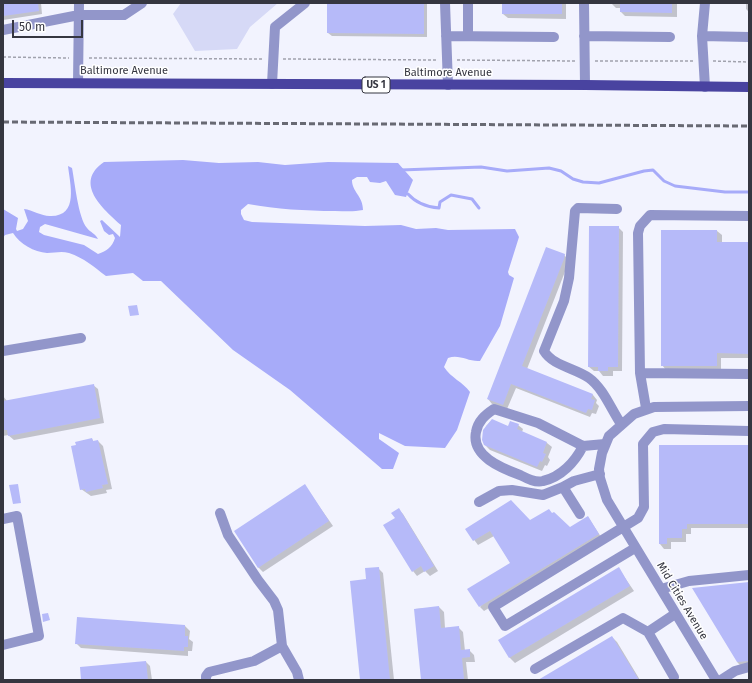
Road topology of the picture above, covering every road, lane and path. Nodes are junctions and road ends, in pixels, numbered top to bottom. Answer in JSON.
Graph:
{"nodes":[{"id":1,"x":79,"y":3,"type":"edge"},
{"id":2,"x":142,"y":3,"type":"edge"},
{"id":3,"x":305,"y":3,"type":"edge"},
{"id":4,"x":445,"y":3,"type":"edge"},
{"id":5,"x":468,"y":3,"type":"edge"},
{"id":6,"x":584,"y":3,"type":"edge"},
{"id":7,"x":705,"y":3,"type":"edge"},
{"id":8,"x":79,"y":15,"type":"junction"},
{"id":9,"x":3,"y":30,"type":"edge"},
{"id":10,"x":446,"y":36,"type":"junction"},
{"id":11,"x":468,"y":36,"type":"junction"},
{"id":12,"x":584,"y":36,"type":"junction"},
{"id":13,"x":702,"y":36,"type":"junction"},
{"id":14,"x":554,"y":37,"type":"dead end"},
{"id":15,"x":670,"y":37,"type":"dead end"},
{"id":16,"x":749,"y":37,"type":"edge"},
{"id":17,"x":3,"y":57,"type":"edge"},
{"id":18,"x":77,"y":58,"type":"junction"},
{"id":19,"x":273,"y":59,"type":"junction"},
{"id":20,"x":447,"y":60,"type":"junction"},
{"id":21,"x":584,"y":61,"type":"junction"},
{"id":22,"x":702,"y":61,"type":"junction"},
{"id":23,"x":749,"y":62,"type":"edge"},
{"id":24,"x":3,"y":83,"type":"edge"},
{"id":25,"x":78,"y":83,"type":"junction"},
{"id":26,"x":272,"y":84,"type":"junction"},
{"id":27,"x":448,"y":85,"type":"junction"},
{"id":28,"x":585,"y":85,"type":"junction"},
{"id":29,"x":705,"y":87,"type":"junction"},
{"id":30,"x":749,"y":87,"type":"edge"},
{"id":31,"x":617,"y":209,"type":"dead end"},
{"id":32,"x":749,"y":216,"type":"edge"},
{"id":33,"x":81,"y":338,"type":"dead end"},
{"id":34,"x":3,"y":351,"type":"edge"},
{"id":35,"x":640,"y":373,"type":"junction"},
{"id":36,"x":749,"y":374,"type":"edge"},
{"id":37,"x":749,"y":406,"type":"edge"},
{"id":38,"x":646,"y":408,"type":"junction"},
{"id":39,"x":621,"y":424,"type":"junction"},
{"id":40,"x":749,"y":431,"type":"edge"},
{"id":41,"x":605,"y":444,"type":"junction"},
{"id":42,"x":583,"y":446,"type":"junction"},
{"id":43,"x":600,"y":474,"type":"junction"},
{"id":44,"x":563,"y":487,"type":"junction"},
{"id":45,"x":478,"y":502,"type":"dead end"},
{"id":46,"x":220,"y":513,"type":"dead end"},
{"id":47,"x":580,"y":514,"type":"dead end"},
{"id":48,"x":3,"y":519,"type":"edge"},
{"id":49,"x":625,"y":532,"type":"junction"},
{"id":50,"x":635,"y":548,"type":"junction"},
{"id":51,"x":749,"y":575,"type":"edge"},
{"id":52,"x":661,"y":589,"type":"junction"},
{"id":53,"x":675,"y":614,"type":"junction"},
{"id":54,"x":648,"y":632,"type":"junction"},
{"id":55,"x":3,"y":645,"type":"edge"},
{"id":56,"x":282,"y":646,"type":"junction"},
{"id":57,"x":749,"y":667,"type":"edge"},
{"id":58,"x":535,"y":669,"type":"dead end"},
{"id":59,"x":674,"y":677,"type":"dead end"},
{"id":60,"x":206,"y":680,"type":"edge"},
{"id":61,"x":299,"y":680,"type":"edge"},
{"id":62,"x":716,"y":680,"type":"edge"},
{"id":63,"x":721,"y":680,"type":"edge"}],
"edges":[{"from":1,"to":8,"type":"street"},
{"from":2,"to":8,"type":"street"},
{"from":3,"to":19,"type":"street"},
{"from":4,"to":10,"type":"street"},
{"from":5,"to":11,"type":"street"},
{"from":6,"to":12,"type":"street"},
{"from":7,"to":13,"type":"street"},
{"from":8,"to":9,"type":"street"},
{"from":8,"to":18,"type":"street"},
{"from":10,"to":11,"type":"street"},
{"from":10,"to":20,"type":"street"},
{"from":11,"to":14,"type":"street"},
{"from":12,"to":15,"type":"street"},
{"from":12,"to":21,"type":"street"},
{"from":13,"to":16,"type":"street"},
{"from":13,"to":22,"type":"street"},
{"from":17,"to":18,"type":"path"},
{"from":18,"to":19,"type":"path"},
{"from":18,"to":25,"type":"street"},
{"from":19,"to":20,"type":"path"},
{"from":19,"to":26,"type":"street"},
{"from":20,"to":21,"type":"path"},
{"from":20,"to":27,"type":"street"},
{"from":21,"to":22,"type":"path"},
{"from":21,"to":28,"type":"street"},
{"from":22,"to":23,"type":"path"},
{"from":22,"to":29,"type":"street"},
{"from":24,"to":25,"type":"main road","name":"Baltimore Avenue","number":"US 1"},
{"from":25,"to":26,"type":"main road","name":"Baltimore Avenue","number":"US 1"},
{"from":26,"to":27,"type":"main road","name":"Baltimore Avenue","number":"US 1"},
{"from":27,"to":28,"type":"main road","name":"Baltimore Avenue","number":"US 1"},
{"from":28,"to":29,"type":"main road","name":"Baltimore Avenue","number":"US 1"},
{"from":29,"to":30,"type":"main road","name":"Baltimore Avenue","number":"US 1"},
{"from":31,"to":39,"type":"street"},
{"from":32,"to":35,"type":"street"},
{"from":33,"to":34,"type":"street"},
{"from":35,"to":36,"type":"street"},
{"from":35,"to":38,"type":"street"},
{"from":37,"to":38,"type":"street"},
{"from":38,"to":39,"type":"street"},
{"from":39,"to":41,"type":"street"},
{"from":40,"to":49,"type":"street"},
{"from":41,"to":42,"type":"street"},
{"from":41,"to":43,"type":"street"},
{"from":42,"to":42,"type":"street"},
{"from":43,"to":44,"type":"street"},
{"from":43,"to":49,"type":"street","name":"Mid Cities Avenue"},
{"from":44,"to":45,"type":"street"},
{"from":44,"to":47,"type":"street"},
{"from":46,"to":56,"type":"street"},
{"from":48,"to":55,"type":"street"},
{"from":49,"to":50,"type":"street","name":"Mid Cities Avenue"},
{"from":49,"to":50,"type":"street"},
{"from":50,"to":52,"type":"street","name":"Mid Cities Avenue"},
{"from":51,"to":52,"type":"street"},
{"from":52,"to":53,"type":"street","name":"Mid Cities Avenue"},
{"from":53,"to":54,"type":"street"},
{"from":53,"to":62,"type":"street","name":"Mid Cities Avenue"},
{"from":54,"to":58,"type":"street"},
{"from":54,"to":59,"type":"street"},
{"from":56,"to":60,"type":"street"},
{"from":56,"to":61,"type":"street"},
{"from":57,"to":63,"type":"street"}]}
